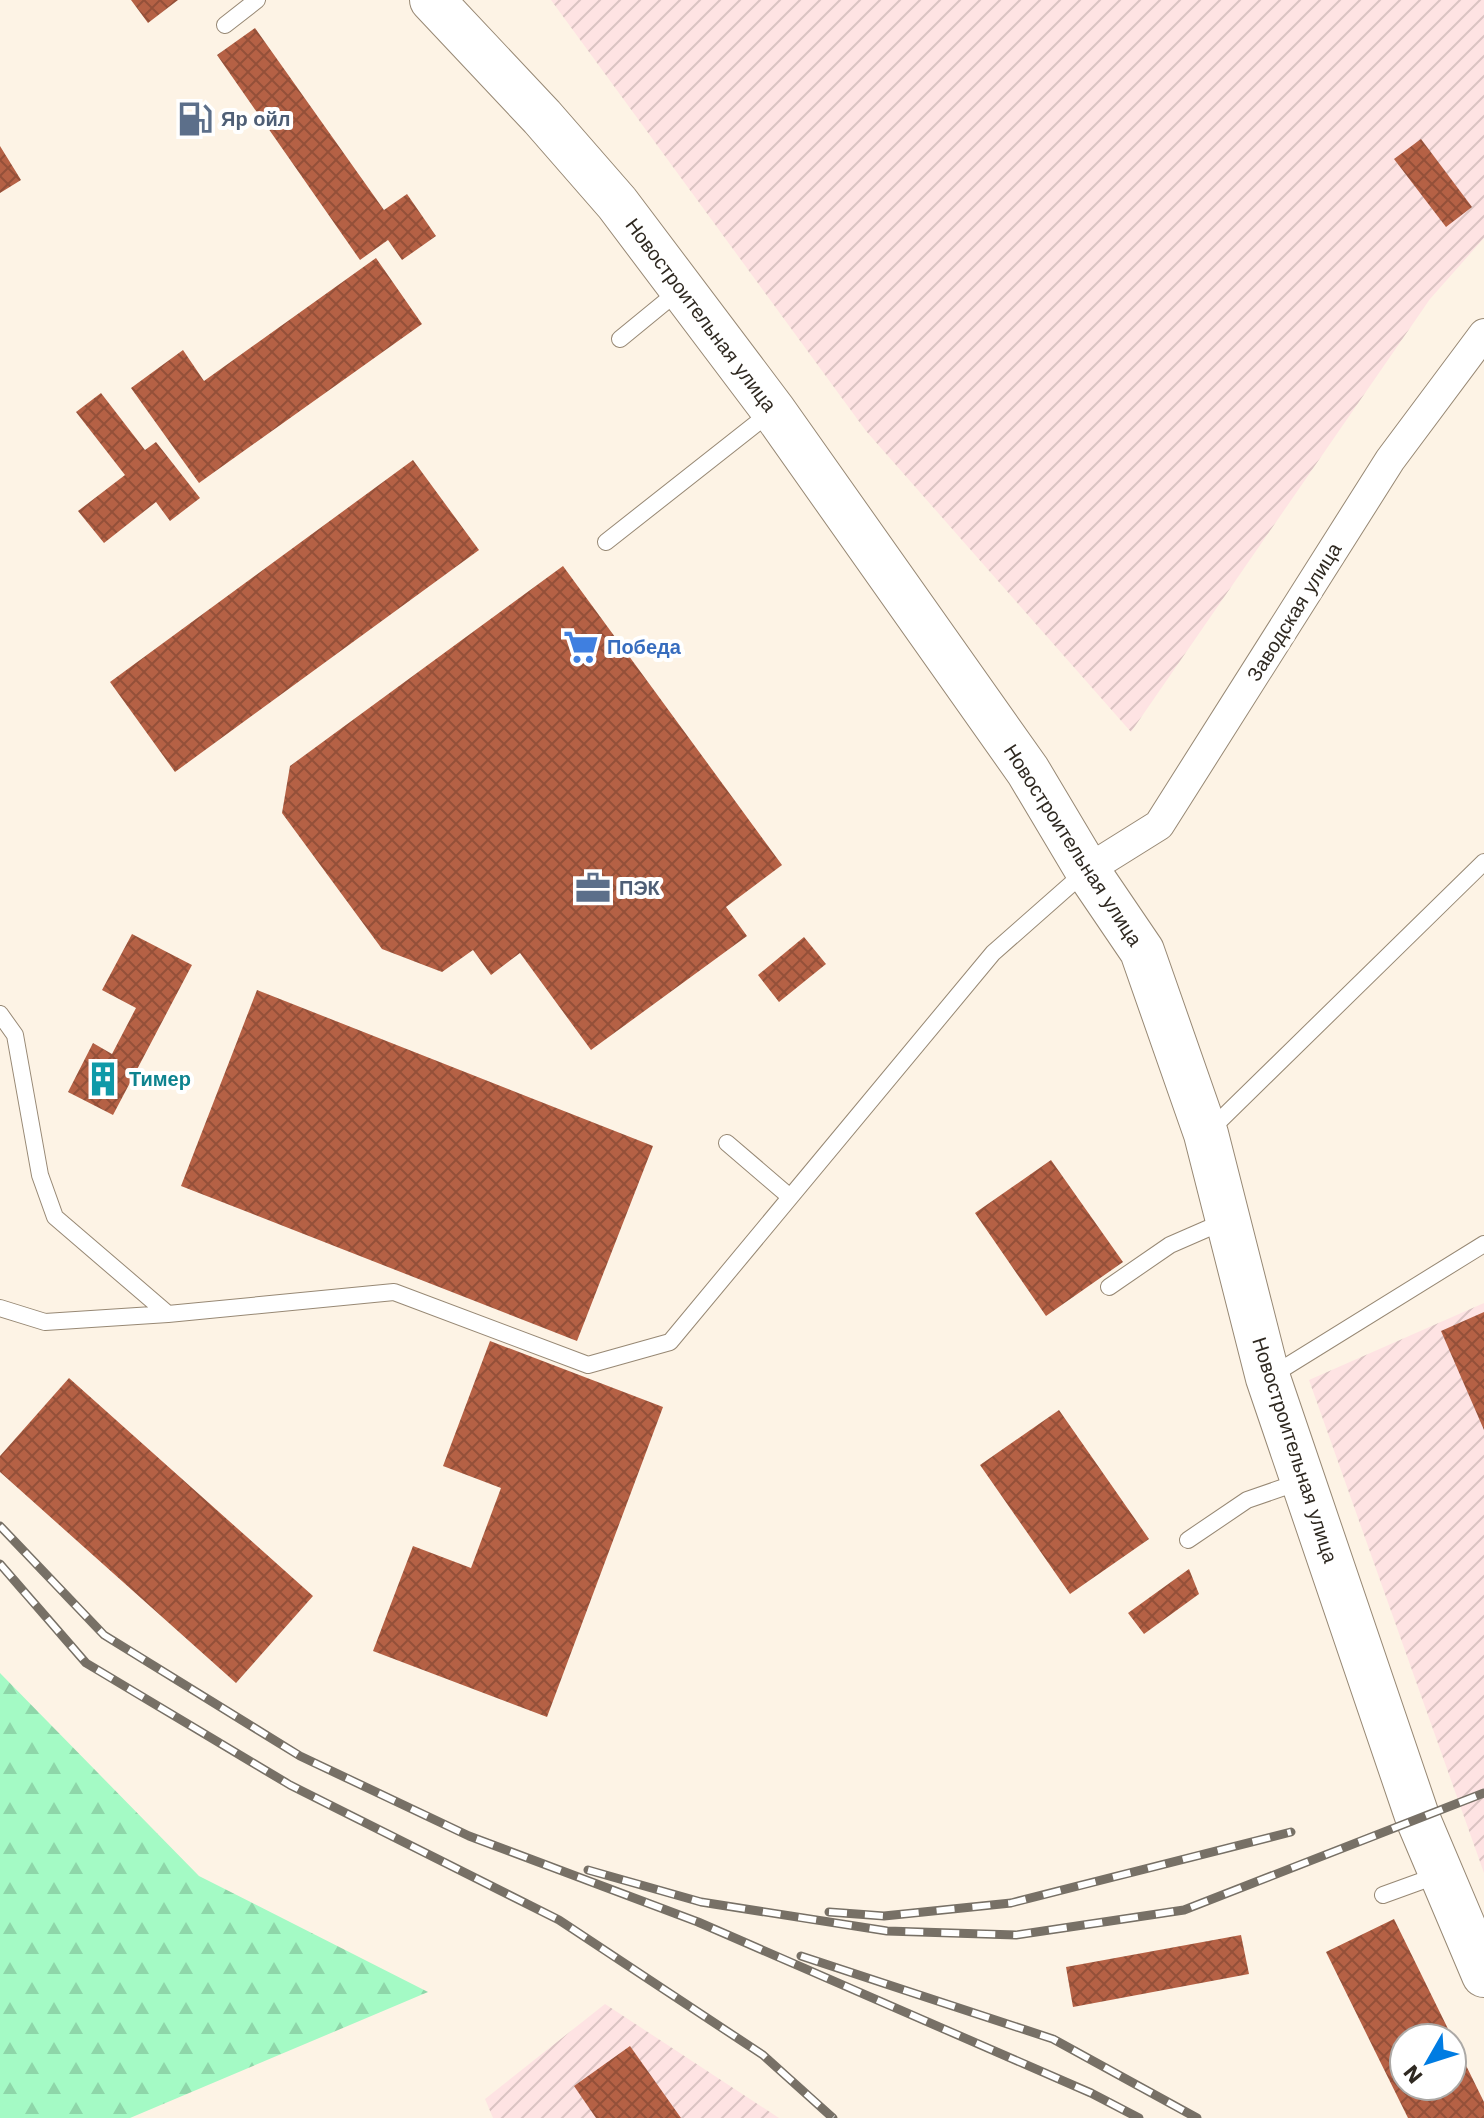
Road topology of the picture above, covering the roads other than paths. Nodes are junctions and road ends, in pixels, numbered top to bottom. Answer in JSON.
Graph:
{"nodes":[{"id":1,"x":257,"y":0,"type":"edge"},
{"id":2,"x":432,"y":0,"type":"edge"},
{"id":3,"x":225,"y":25,"type":"dead end"},
{"id":4,"x":681,"y":289,"type":"junction"},
{"id":5,"x":1484,"y":334,"type":"edge"},
{"id":6,"x":620,"y":339,"type":"dead end"},
{"id":7,"x":773,"y":410,"type":"junction"},
{"id":8,"x":606,"y":542,"type":"dead end"},
{"id":9,"x":1484,"y":862,"type":"edge"},
{"id":10,"x":1087,"y":870,"type":"junction"},
{"id":11,"x":0,"y":1014,"type":"edge"},
{"id":12,"x":1206,"y":1134,"type":"junction"},
{"id":13,"x":727,"y":1143,"type":"dead end"},
{"id":14,"x":790,"y":1197,"type":"junction"},
{"id":15,"x":1228,"y":1220,"type":"junction"},
{"id":16,"x":1484,"y":1244,"type":"edge"},
{"id":17,"x":1109,"y":1287,"type":"dead end"},
{"id":18,"x":0,"y":1308,"type":"edge"},
{"id":19,"x":168,"y":1314,"type":"junction"},
{"id":20,"x":1268,"y":1378,"type":"junction"},
{"id":21,"x":1303,"y":1480,"type":"junction"},
{"id":22,"x":1188,"y":1540,"type":"dead end"},
{"id":23,"x":1441,"y":1874,"type":"junction"},
{"id":24,"x":1383,"y":1895,"type":"dead end"},
{"id":25,"x":1484,"y":1975,"type":"edge"}],
"edges":[{"from":1,"to":3,"type":"lane"},
{"from":2,"to":4,"type":"main road","name":"Новостроительная улица"},
{"from":4,"to":6,"type":"lane"},
{"from":4,"to":7,"type":"main road","name":"Новостроительная улица"},
{"from":5,"to":10,"type":"street","name":"Заводская улица"},
{"from":7,"to":8,"type":"lane"},
{"from":7,"to":10,"type":"main road","name":"Новостроительная улица"},
{"from":9,"to":12,"type":"lane"},
{"from":10,"to":12,"type":"main road","name":"Новостроительная улица"},
{"from":10,"to":14,"type":"lane"},
{"from":11,"to":19,"type":"lane"},
{"from":12,"to":15,"type":"main road","name":"Новостроительная улица"},
{"from":13,"to":14,"type":"lane"},
{"from":14,"to":19,"type":"lane"},
{"from":15,"to":17,"type":"lane"},
{"from":15,"to":20,"type":"main road","name":"Новостроительная улица"},
{"from":16,"to":20,"type":"lane"},
{"from":18,"to":19,"type":"lane"},
{"from":20,"to":21,"type":"main road","name":"Новостроительная улица"},
{"from":21,"to":22,"type":"lane"},
{"from":21,"to":23,"type":"main road","name":"Новостроительная улица"},
{"from":23,"to":24,"type":"lane"},
{"from":23,"to":25,"type":"main road","name":"Новостроительная улица"}]}
